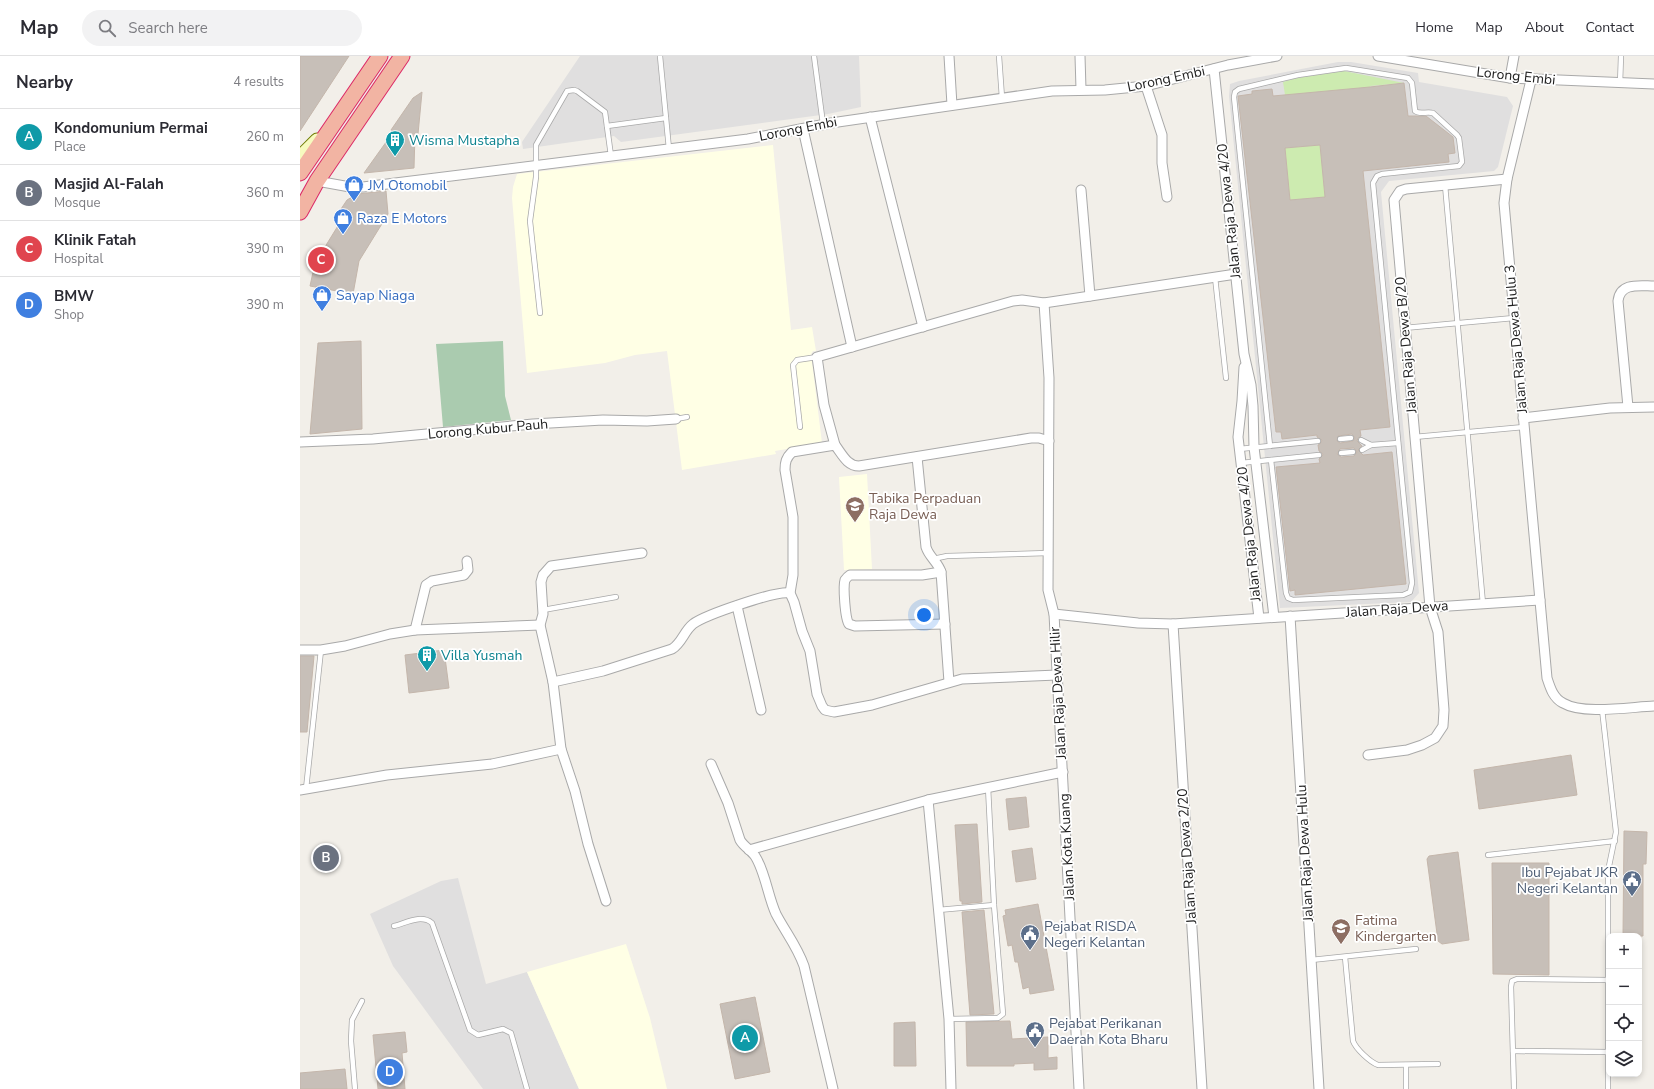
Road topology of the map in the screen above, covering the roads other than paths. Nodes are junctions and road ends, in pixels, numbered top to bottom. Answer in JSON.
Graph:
{"nodes":[{"id":1,"x":380,"y":56,"type":"edge"},
{"id":2,"x":402,"y":56,"type":"edge"},
{"id":3,"x":660,"y":56,"type":"edge"},
{"id":4,"x":814,"y":56,"type":"edge"},
{"id":5,"x":949,"y":56,"type":"edge"},
{"id":6,"x":999,"y":56,"type":"edge"},
{"id":7,"x":1080,"y":56,"type":"edge"},
{"id":8,"x":1277,"y":56,"type":"edge"},
{"id":9,"x":1378,"y":56,"type":"edge"},
{"id":10,"x":1514,"y":56,"type":"edge"},
{"id":11,"x":1621,"y":56,"type":"edge"},
{"id":12,"x":1214,"y":69,"type":"junction"},
{"id":13,"x":1510,"y":78,"type":"junction"},
{"id":14,"x":1530,"y":80,"type":"junction"},
{"id":15,"x":1620,"y":84,"type":"junction"},
{"id":16,"x":1654,"y":84,"type":"edge"},
{"id":17,"x":1146,"y":86,"type":"junction"},
{"id":18,"x":1080,"y":89,"type":"junction"},
{"id":19,"x":1002,"y":98,"type":"junction"},
{"id":20,"x":952,"y":105,"type":"junction"},
{"id":21,"x":870,"y":117,"type":"junction"},
{"id":22,"x":666,"y":118,"type":"junction"},
{"id":23,"x":823,"y":124,"type":"junction"},
{"id":24,"x":332,"y":126,"type":"junction"},
{"id":25,"x":607,"y":126,"type":"junction"},
{"id":26,"x":803,"y":129,"type":"junction"},
{"id":27,"x":669,"y":149,"type":"junction"},
{"id":28,"x":303,"y":152,"type":"edge"},
{"id":29,"x":611,"y":156,"type":"junction"},
{"id":30,"x":536,"y":166,"type":"junction"},
{"id":31,"x":300,"y":174,"type":"edge"},
{"id":32,"x":1506,"y":179,"type":"junction"},
{"id":33,"x":316,"y":181,"type":"junction"},
{"id":34,"x":1445,"y":185,"type":"junction"},
{"id":35,"x":1081,"y":190,"type":"dead end"},
{"id":36,"x":1167,"y":197,"type":"dead end"},
{"id":37,"x":300,"y":212,"type":"edge"},
{"id":38,"x":1236,"y":274,"type":"junction"},
{"id":39,"x":1215,"y":277,"type":"junction"},
{"id":40,"x":1654,"y":286,"type":"edge"},
{"id":41,"x":1090,"y":296,"type":"junction"},
{"id":42,"x":1044,"y":303,"type":"junction"},
{"id":43,"x":540,"y":313,"type":"dead end"},
{"id":44,"x":1514,"y":318,"type":"junction"},
{"id":45,"x":1458,"y":323,"type":"junction"},
{"id":46,"x":923,"y":327,"type":"junction"},
{"id":47,"x":1404,"y":328,"type":"junction"},
{"id":48,"x":852,"y":347,"type":"junction"},
{"id":49,"x":1244,"y":354,"type":"junction"},
{"id":50,"x":817,"y":357,"type":"junction"},
{"id":51,"x":1226,"y":378,"type":"dead end"},
{"id":52,"x":1628,"y":407,"type":"junction"},
{"id":53,"x":1654,"y":407,"type":"edge"},
{"id":54,"x":687,"y":418,"type":"dead end"},
{"id":55,"x":1523,"y":418,"type":"junction"},
{"id":56,"x":676,"y":419,"type":"joint"},
{"id":57,"x":800,"y":426,"type":"dead end"},
{"id":58,"x":1524,"y":427,"type":"junction"},
{"id":59,"x":1467,"y":432,"type":"junction"},
{"id":60,"x":1414,"y":437,"type":"junction"},
{"id":61,"x":1351,"y":438,"type":"dead end"},
{"id":62,"x":1340,"y":439,"type":"dead end"},
{"id":63,"x":1361,"y":440,"type":"dead end"},
{"id":64,"x":1049,"y":441,"type":"junction"},
{"id":65,"x":1318,"y":441,"type":"dead end"},
{"id":66,"x":300,"y":442,"type":"edge"},
{"id":67,"x":1398,"y":443,"type":"junction"},
{"id":68,"x":836,"y":445,"type":"junction"},
{"id":69,"x":1371,"y":445,"type":"junction"},
{"id":70,"x":1270,"y":446,"type":"junction"},
{"id":71,"x":1254,"y":447,"type":"junction"},
{"id":72,"x":1239,"y":449,"type":"junction"},
{"id":73,"x":1362,"y":450,"type":"dead end"},
{"id":74,"x":1353,"y":452,"type":"dead end"},
{"id":75,"x":1341,"y":453,"type":"dead end"},
{"id":76,"x":1319,"y":455,"type":"dead end"},
{"id":77,"x":917,"y":457,"type":"junction"},
{"id":78,"x":1271,"y":460,"type":"junction"},
{"id":79,"x":1256,"y":461,"type":"junction"},
{"id":80,"x":1241,"y":463,"type":"junction"},
{"id":81,"x":642,"y":553,"type":"dead end"},
{"id":82,"x":1048,"y":553,"type":"junction"},
{"id":83,"x":933,"y":559,"type":"junction"},
{"id":84,"x":467,"y":561,"type":"dead end"},
{"id":85,"x":941,"y":572,"type":"junction"},
{"id":86,"x":790,"y":593,"type":"junction"},
{"id":87,"x":616,"y":597,"type":"dead end"},
{"id":88,"x":1540,"y":600,"type":"junction"},
{"id":89,"x":1483,"y":604,"type":"junction"},
{"id":90,"x":737,"y":606,"type":"junction"},
{"id":91,"x":1430,"y":607,"type":"junction"},
{"id":92,"x":543,"y":610,"type":"junction"},
{"id":93,"x":1054,"y":614,"type":"junction"},
{"id":94,"x":1290,"y":616,"type":"junction"},
{"id":95,"x":1274,"y":617,"type":"junction"},
{"id":96,"x":1259,"y":618,"type":"junction"},
{"id":97,"x":945,"y":624,"type":"junction"},
{"id":98,"x":1173,"y":624,"type":"junction"},
{"id":99,"x":540,"y":625,"type":"junction"},
{"id":100,"x":414,"y":630,"type":"junction"},
{"id":101,"x":300,"y":650,"type":"edge"},
{"id":102,"x":320,"y":650,"type":"junction"},
{"id":103,"x":1057,"y":675,"type":"junction"},
{"id":104,"x":553,"y":682,"type":"junction"},
{"id":105,"x":949,"y":682,"type":"junction"},
{"id":106,"x":1654,"y":706,"type":"edge"},
{"id":107,"x":1602,"y":709,"type":"junction"},
{"id":108,"x":761,"y":710,"type":"dead end"},
{"id":109,"x":561,"y":749,"type":"junction"},
{"id":110,"x":1368,"y":755,"type":"dead end"},
{"id":111,"x":710,"y":764,"type":"dead end"},
{"id":112,"x":1063,"y":772,"type":"junction"},
{"id":113,"x":988,"y":787,"type":"junction"},
{"id":114,"x":303,"y":790,"type":"edge"},
{"id":115,"x":928,"y":800,"type":"junction"},
{"id":116,"x":1615,"y":840,"type":"junction"},
{"id":117,"x":749,"y":850,"type":"junction"},
{"id":118,"x":1488,"y":855,"type":"dead end"},
{"id":119,"x":606,"y":901,"type":"dead end"},
{"id":120,"x":994,"y":905,"type":"junction"},
{"id":121,"x":938,"y":910,"type":"junction"},
{"id":122,"x":394,"y":926,"type":"dead end"},
{"id":123,"x":1416,"y":949,"type":"dead end"},
{"id":124,"x":1345,"y":957,"type":"junction"},
{"id":125,"x":1311,"y":960,"type":"junction"},
{"id":126,"x":1608,"y":969,"type":"edge"},
{"id":127,"x":1606,"y":980,"type":"edge"},
{"id":128,"x":362,"y":1001,"type":"dead end"},
{"id":129,"x":1608,"y":1005,"type":"edge"},
{"id":130,"x":949,"y":1019,"type":"junction"},
{"id":131,"x":1608,"y":1041,"type":"edge"},
{"id":132,"x":1513,"y":1051,"type":"junction"},
{"id":133,"x":1606,"y":1052,"type":"edge"},
{"id":134,"x":1438,"y":1064,"type":"dead end"},
{"id":135,"x":1406,"y":1065,"type":"junction"},
{"id":136,"x":1608,"y":1077,"type":"edge"},
{"id":137,"x":356,"y":1089,"type":"edge"},
{"id":138,"x":527,"y":1089,"type":"edge"},
{"id":139,"x":833,"y":1089,"type":"edge"},
{"id":140,"x":951,"y":1089,"type":"edge"},
{"id":141,"x":1079,"y":1089,"type":"edge"},
{"id":142,"x":1202,"y":1089,"type":"edge"},
{"id":143,"x":1319,"y":1089,"type":"edge"},
{"id":144,"x":1406,"y":1089,"type":"edge"},
{"id":145,"x":1514,"y":1089,"type":"edge"},
{"id":146,"x":1608,"y":1089,"type":"edge"}],
"edges":[{"from":1,"to":24,"type":"highway"},
{"from":2,"to":33,"type":"highway"},
{"from":3,"to":22,"type":"lane"},
{"from":4,"to":23,"type":"lane"},
{"from":5,"to":20,"type":"street"},
{"from":6,"to":19,"type":"lane"},
{"from":7,"to":18,"type":"street"},
{"from":8,"to":12,"type":"street","name":"Lorong Embi"},
{"from":9,"to":13,"type":"street","name":"Lorong Embi"},
{"from":10,"to":13,"type":"street"},
{"from":11,"to":15,"type":"lane"},
{"from":12,"to":17,"type":"street","name":"Lorong Embi"},
{"from":12,"to":38,"type":"street","name":"Jalan Raja Dewa 4/20"},
{"from":13,"to":14,"type":"street","name":"Lorong Embi"},
{"from":14,"to":15,"type":"street","name":"Lorong Embi"},
{"from":14,"to":32,"type":"street","name":"Jalan Raja Dewa Hulu 3"},
{"from":15,"to":16,"type":"street","name":"Lorong Embi"},
{"from":17,"to":18,"type":"street","name":"Lorong Embi"},
{"from":17,"to":36,"type":"street"},
{"from":18,"to":19,"type":"street","name":"Lorong Embi"},
{"from":19,"to":20,"type":"street","name":"Lorong Embi"},
{"from":20,"to":21,"type":"street","name":"Lorong Embi"},
{"from":21,"to":23,"type":"street","name":"Lorong Embi"},
{"from":21,"to":46,"type":"street"},
{"from":22,"to":25,"type":"lane"},
{"from":22,"to":27,"type":"lane"},
{"from":23,"to":26,"type":"street","name":"Lorong Embi"},
{"from":24,"to":28,"type":"main road"},
{"from":24,"to":31,"type":"highway"},
{"from":25,"to":29,"type":"lane"},
{"from":25,"to":30,"type":"lane"},
{"from":26,"to":27,"type":"street","name":"Lorong Embi"},
{"from":26,"to":48,"type":"street"},
{"from":27,"to":29,"type":"street","name":"Lorong Embi"},
{"from":29,"to":30,"type":"street","name":"Lorong Embi"},
{"from":30,"to":33,"type":"street","name":"Lorong Embi"},
{"from":30,"to":43,"type":"lane"},
{"from":32,"to":34,"type":"street","name":"Jalan Raja Dewa B/20"},
{"from":32,"to":44,"type":"street","name":"Jalan Raja Dewa Hulu 3"},
{"from":33,"to":37,"type":"highway"},
{"from":34,"to":45,"type":"lane"},
{"from":34,"to":47,"type":"street","name":"Jalan Raja Dewa B/20"},
{"from":35,"to":41,"type":"street"},
{"from":38,"to":39,"type":"street"},
{"from":38,"to":49,"type":"street","name":"Jalan Raja Dewa 4/20"},
{"from":39,"to":41,"type":"street"},
{"from":39,"to":51,"type":"lane"},
{"from":40,"to":52,"type":"street"},
{"from":41,"to":42,"type":"street"},
{"from":42,"to":46,"type":"street"},
{"from":42,"to":64,"type":"street","name":"Jalan Raja Dewa Hilir"},
{"from":44,"to":45,"type":"lane"},
{"from":44,"to":55,"type":"street","name":"Jalan Raja Dewa Hulu 3"},
{"from":45,"to":47,"type":"lane"},
{"from":45,"to":59,"type":"lane"},
{"from":46,"to":48,"type":"street"},
{"from":47,"to":60,"type":"street","name":"Jalan Raja Dewa B/20"},
{"from":48,"to":50,"type":"street"},
{"from":49,"to":71,"type":"street","name":"Jalan Raja Dewa 4/20"},
{"from":49,"to":72,"type":"street","name":"Jalan Raja Dewa 4/20"},
{"from":50,"to":57,"type":"lane"},
{"from":50,"to":68,"type":"street"},
{"from":52,"to":53,"type":"street"},
{"from":52,"to":55,"type":"street"},
{"from":54,"to":56,"type":"lane"},
{"from":55,"to":58,"type":"street","name":"Jalan Raja Dewa Hulu 3"},
{"from":56,"to":66,"type":"street","name":"Lorong Kubur Pauh"},
{"from":58,"to":59,"type":"lane"},
{"from":58,"to":88,"type":"street","name":"Jalan Raja Dewa Hulu 3"},
{"from":59,"to":60,"type":"lane"},
{"from":59,"to":89,"type":"lane"},
{"from":60,"to":91,"type":"street","name":"Jalan Raja Dewa B/20"},
{"from":61,"to":62,"type":"lane"},
{"from":63,"to":69,"type":"lane"},
{"from":64,"to":77,"type":"street"},
{"from":64,"to":82,"type":"street","name":"Jalan Raja Dewa Hilir"},
{"from":65,"to":70,"type":"lane"},
{"from":67,"to":69,"type":"lane"},
{"from":67,"to":70,"type":"lane"},
{"from":67,"to":78,"type":"lane"},
{"from":68,"to":77,"type":"street"},
{"from":68,"to":86,"type":"street"},
{"from":69,"to":73,"type":"lane"},
{"from":70,"to":71,"type":"lane"},
{"from":71,"to":72,"type":"lane"},
{"from":71,"to":79,"type":"street","name":"Jalan Raja Dewa 4/20"},
{"from":72,"to":80,"type":"street","name":"Jalan Raja Dewa 4/20"},
{"from":74,"to":75,"type":"lane"},
{"from":76,"to":78,"type":"lane"},
{"from":77,"to":83,"type":"street"},
{"from":78,"to":79,"type":"lane"},
{"from":79,"to":80,"type":"lane"},
{"from":79,"to":95,"type":"street","name":"Jalan Raja Dewa 4/20"},
{"from":80,"to":96,"type":"street","name":"Jalan Raja Dewa 4/20"},
{"from":81,"to":92,"type":"street"},
{"from":82,"to":83,"type":"lane"},
{"from":82,"to":93,"type":"street","name":"Jalan Raja Dewa Hilir"},
{"from":83,"to":85,"type":"street"},
{"from":84,"to":100,"type":"street"},
{"from":85,"to":97,"type":"street"},
{"from":85,"to":97,"type":"street"},
{"from":86,"to":90,"type":"street"},
{"from":86,"to":105,"type":"street"},
{"from":87,"to":92,"type":"lane"},
{"from":88,"to":89,"type":"street","name":"Jalan Raja Dewa"},
{"from":88,"to":107,"type":"street"},
{"from":89,"to":91,"type":"street","name":"Jalan Raja Dewa"},
{"from":90,"to":104,"type":"street"},
{"from":90,"to":108,"type":"street"},
{"from":91,"to":94,"type":"street","name":"Jalan Raja Dewa"},
{"from":91,"to":110,"type":"street","name":"Jalan Raja Dewa B/20"},
{"from":92,"to":99,"type":"street"},
{"from":93,"to":98,"type":"street","name":"Jalan Raja Dewa"},
{"from":93,"to":103,"type":"street","name":"Jalan Raja Dewa Hilir"},
{"from":94,"to":95,"type":"street","name":"Jalan Raja Dewa"},
{"from":94,"to":125,"type":"street","name":"Jalan Raja Dewa Hulu"},
{"from":95,"to":96,"type":"street","name":"Jalan Raja Dewa"},
{"from":96,"to":98,"type":"street","name":"Jalan Raja Dewa"},
{"from":97,"to":105,"type":"street"},
{"from":98,"to":142,"type":"street","name":"Jalan Raja Dewa 2/20"},
{"from":99,"to":100,"type":"street"},
{"from":99,"to":104,"type":"street"},
{"from":100,"to":102,"type":"street"},
{"from":101,"to":102,"type":"street"},
{"from":102,"to":114,"type":"lane"},
{"from":103,"to":105,"type":"street"},
{"from":103,"to":112,"type":"street","name":"Jalan Raja Dewa Hilir"},
{"from":104,"to":109,"type":"street"},
{"from":106,"to":107,"type":"street"},
{"from":107,"to":116,"type":"lane"},
{"from":109,"to":114,"type":"street"},
{"from":109,"to":119,"type":"street"},
{"from":111,"to":117,"type":"street"},
{"from":112,"to":113,"type":"street"},
{"from":112,"to":141,"type":"street","name":"Jalan Kota Kuang"},
{"from":113,"to":115,"type":"street"},
{"from":113,"to":120,"type":"lane"},
{"from":115,"to":117,"type":"street"},
{"from":115,"to":121,"type":"street"},
{"from":116,"to":118,"type":"lane"},
{"from":116,"to":126,"type":"lane"},
{"from":117,"to":139,"type":"street"},
{"from":120,"to":121,"type":"lane"},
{"from":120,"to":130,"type":"lane"},
{"from":121,"to":130,"type":"street"},
{"from":122,"to":138,"type":"lane"},
{"from":123,"to":124,"type":"lane"},
{"from":124,"to":125,"type":"lane"},
{"from":124,"to":135,"type":"lane"},
{"from":125,"to":143,"type":"street","name":"Jalan Raja Dewa Hulu"},
{"from":127,"to":132,"type":"lane"},
{"from":128,"to":137,"type":"lane"},
{"from":129,"to":131,"type":"lane"},
{"from":130,"to":140,"type":"street"},
{"from":132,"to":133,"type":"lane"},
{"from":132,"to":145,"type":"lane"},
{"from":134,"to":135,"type":"lane"},
{"from":135,"to":144,"type":"lane"},
{"from":136,"to":146,"type":"lane"}]}
